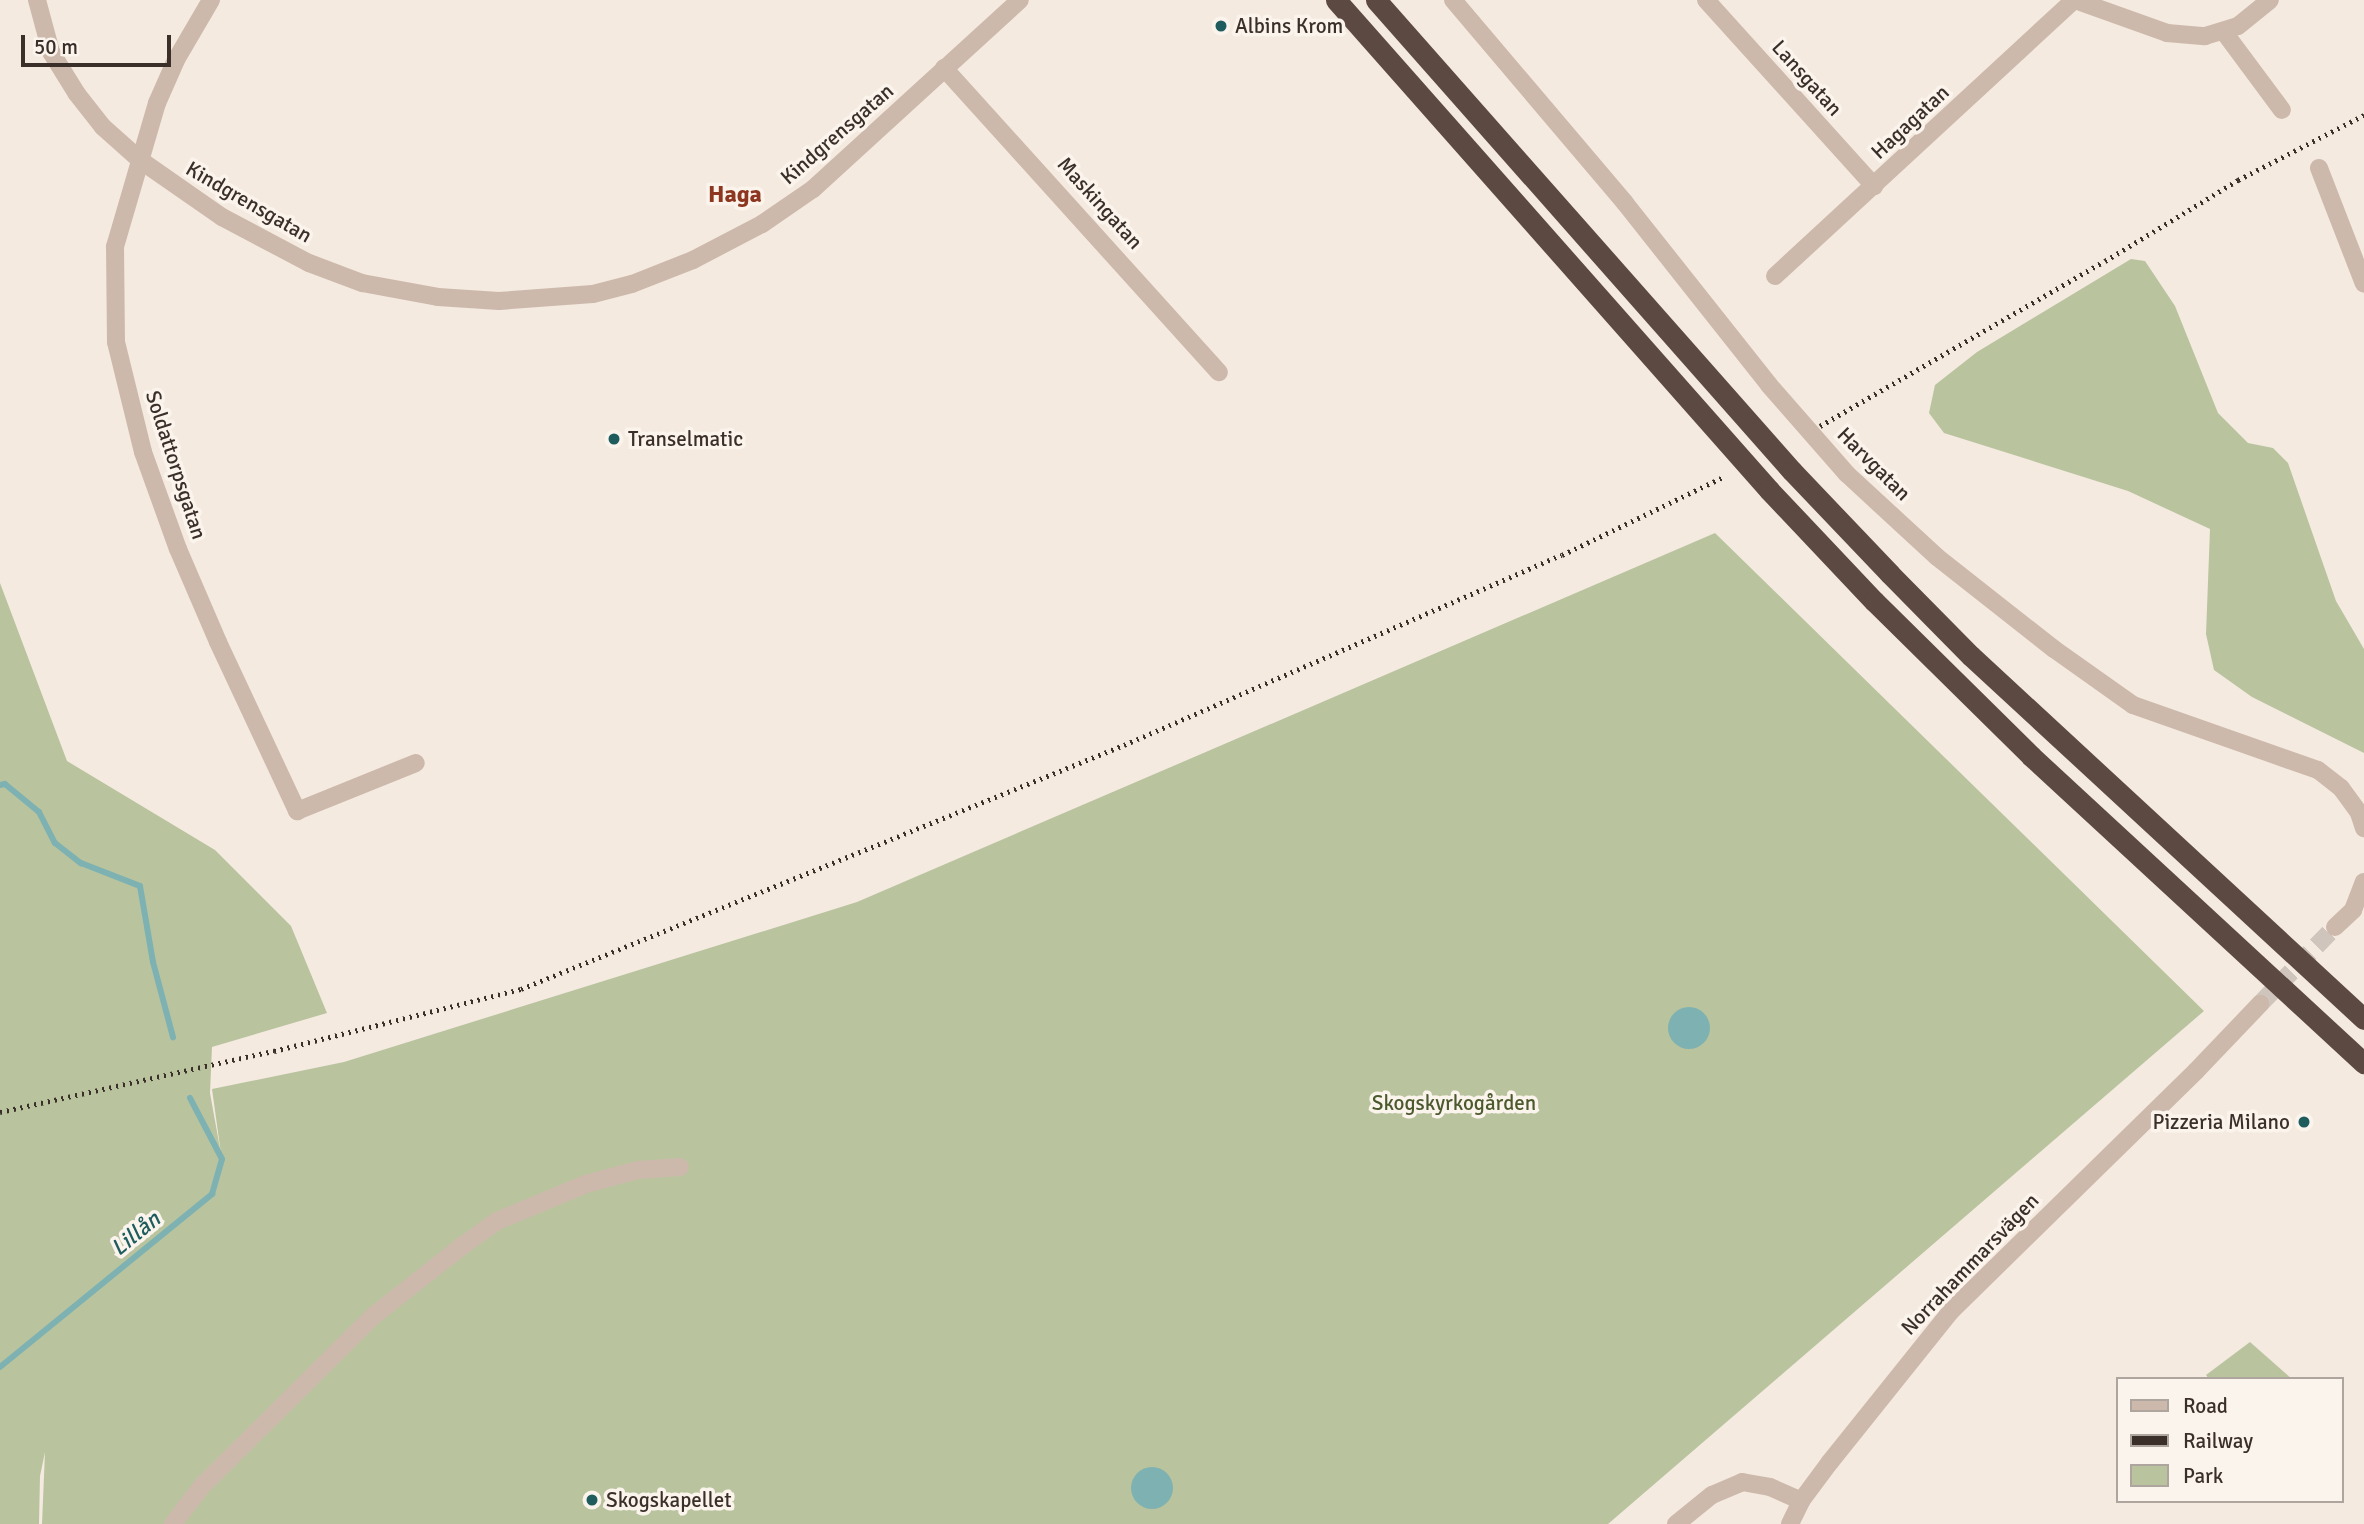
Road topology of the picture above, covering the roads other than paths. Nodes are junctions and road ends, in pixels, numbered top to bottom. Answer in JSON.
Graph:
{"nodes":[{"id":1,"x":37,"y":0,"type":"edge"},
{"id":2,"x":211,"y":0,"type":"edge"},
{"id":3,"x":1020,"y":0,"type":"edge"},
{"id":4,"x":1336,"y":0,"type":"edge"},
{"id":5,"x":1376,"y":0,"type":"edge"},
{"id":6,"x":1453,"y":0,"type":"edge"},
{"id":7,"x":1706,"y":0,"type":"edge"},
{"id":8,"x":2075,"y":0,"type":"edge"},
{"id":9,"x":2270,"y":0,"type":"edge"},
{"id":10,"x":2224,"y":32,"type":"junction"},
{"id":11,"x":944,"y":68,"type":"junction"},
{"id":12,"x":2282,"y":110,"type":"dead end"},
{"id":13,"x":140,"y":160,"type":"junction"},
{"id":14,"x":2319,"y":168,"type":"dead end"},
{"id":15,"x":1874,"y":186,"type":"junction"},
{"id":16,"x":2358,"y":247,"type":"edge"},
{"id":17,"x":1775,"y":276,"type":"dead end"},
{"id":18,"x":2364,"y":284,"type":"edge"},
{"id":19,"x":1219,"y":372,"type":"dead end"},
{"id":20,"x":416,"y":762,"type":"dead end"},
{"id":21,"x":2364,"y":828,"type":"edge"},
{"id":22,"x":2364,"y":882,"type":"edge"},
{"id":23,"x":2358,"y":905,"type":"edge"},
{"id":24,"x":2335,"y":928,"type":"tunnel mouth"},
{"id":25,"x":2260,"y":1004,"type":"tunnel mouth"},
{"id":26,"x":2364,"y":1019,"type":"edge"},
{"id":27,"x":2364,"y":1063,"type":"edge"},
{"id":28,"x":680,"y":1167,"type":"dead end"},
{"id":29,"x":1801,"y":1501,"type":"junction"},
{"id":30,"x":173,"y":1524,"type":"edge"},
{"id":31,"x":1676,"y":1524,"type":"edge"},
{"id":32,"x":1790,"y":1524,"type":"edge"}],
"edges":[{"from":1,"to":13,"type":"street","name":"Kindgrensgatan"},
{"from":2,"to":13,"type":"street","name":"Soldattorpsgatan"},
{"from":3,"to":11,"type":"street","name":"Kindgrensgatan"},
{"from":4,"to":27,"type":"highway"},
{"from":5,"to":26,"type":"highway"},
{"from":6,"to":21,"type":"street","name":"Harvgatan"},
{"from":7,"to":15,"type":"street","name":"Lansgatan"},
{"from":8,"to":10,"type":"street"},
{"from":8,"to":15,"type":"street","name":"Hagagatan"},
{"from":9,"to":10,"type":"street"},
{"from":10,"to":12,"type":"street"},
{"from":11,"to":13,"type":"street","name":"Kindgrensgatan"},
{"from":11,"to":19,"type":"street","name":"Maskingatan"},
{"from":13,"to":20,"type":"street","name":"Soldattorpsgatan"},
{"from":14,"to":16,"type":"street"},
{"from":15,"to":17,"type":"street","name":"Hagagatan"},
{"from":16,"to":18,"type":"street"},
{"from":22,"to":23,"type":"street"},
{"from":23,"to":24,"type":"street"},
{"from":25,"to":29,"type":"street","name":"Norrahammarsvägen"},
{"from":28,"to":30,"type":"street"},
{"from":29,"to":31,"type":"street"},
{"from":29,"to":32,"type":"street","name":"Norrahammarsvägen"}]}
